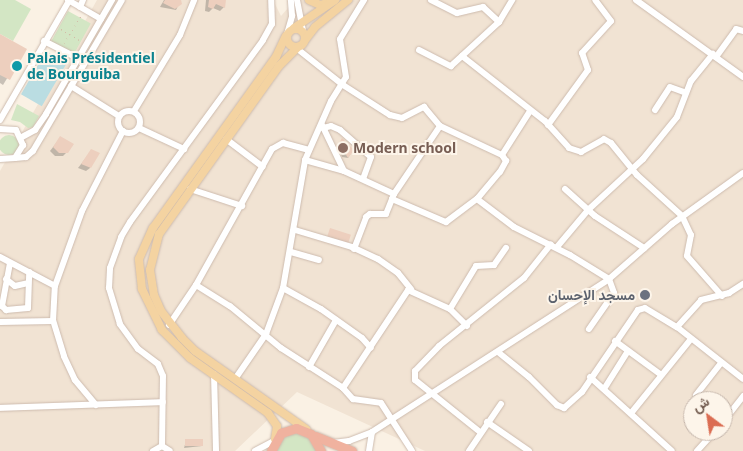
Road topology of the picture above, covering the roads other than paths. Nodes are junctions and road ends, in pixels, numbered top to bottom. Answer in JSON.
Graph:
{"nodes":[{"id":1,"x":68,"y":0,"type":"edge"},
{"id":2,"x":84,"y":0,"type":"edge"},
{"id":3,"x":112,"y":0,"type":"edge"},
{"id":4,"x":122,"y":0,"type":"edge"},
{"id":5,"x":194,"y":0,"type":"edge"},
{"id":6,"x":271,"y":0,"type":"edge"},
{"id":7,"x":291,"y":0,"type":"edge"},
{"id":8,"x":297,"y":0,"type":"edge"},
{"id":9,"x":309,"y":0,"type":"edge"},
{"id":10,"x":334,"y":0,"type":"edge"},
{"id":11,"x":348,"y":0,"type":"edge"},
{"id":12,"x":364,"y":0,"type":"edge"},
{"id":13,"x":431,"y":0,"type":"edge"},
{"id":14,"x":512,"y":0,"type":"edge"},
{"id":15,"x":595,"y":0,"type":"edge"},
{"id":16,"x":636,"y":0,"type":"edge"},
{"id":17,"x":479,"y":3,"type":"edge"},
{"id":18,"x":80,"y":6,"type":"junction"},
{"id":19,"x":101,"y":19,"type":"junction"},
{"id":20,"x":499,"y":22,"type":"junction"},
{"id":21,"x":299,"y":28,"type":"junction"},
{"id":22,"x":743,"y":31,"type":"edge"},
{"id":23,"x":287,"y":35,"type":"junction"},
{"id":24,"x":44,"y":41,"type":"junction"},
{"id":25,"x":300,"y":45,"type":"junction"},
{"id":26,"x":419,"y":50,"type":"dead end"},
{"id":27,"x":462,"y":56,"type":"junction"},
{"id":28,"x":715,"y":56,"type":"junction"},
{"id":29,"x":78,"y":58,"type":"junction"},
{"id":30,"x":742,"y":75,"type":"edge"},
{"id":31,"x":343,"y":85,"type":"junction"},
{"id":32,"x":71,"y":86,"type":"junction"},
{"id":33,"x":684,"y":92,"type":"junction"},
{"id":34,"x":655,"y":110,"type":"dead end"},
{"id":35,"x":134,"y":111,"type":"junction"},
{"id":36,"x":530,"y":111,"type":"junction"},
{"id":37,"x":119,"y":116,"type":"junction"},
{"id":38,"x":0,"y":120,"type":"edge"},
{"id":39,"x":322,"y":125,"type":"junction"},
{"id":40,"x":548,"y":125,"type":"junction"},
{"id":41,"x":440,"y":126,"type":"junction"},
{"id":42,"x":139,"y":128,"type":"junction"},
{"id":43,"x":0,"y":129,"type":"edge"},
{"id":44,"x":123,"y":132,"type":"junction"},
{"id":45,"x":22,"y":137,"type":"junction"},
{"id":46,"x":226,"y":139,"type":"junction"},
{"id":47,"x":184,"y":149,"type":"junction"},
{"id":48,"x":309,"y":150,"type":"junction"},
{"id":49,"x":502,"y":155,"type":"junction"},
{"id":50,"x":16,"y":158,"type":"junction"},
{"id":51,"x":305,"y":160,"type":"junction"},
{"id":52,"x":1,"y":161,"type":"edge"},
{"id":53,"x":263,"y":167,"type":"junction"},
{"id":54,"x":631,"y":168,"type":"junction"},
{"id":55,"x":344,"y":171,"type":"junction"},
{"id":56,"x":743,"y":173,"type":"edge"},
{"id":57,"x":363,"y":180,"type":"junction"},
{"id":58,"x":190,"y":189,"type":"junction"},
{"id":59,"x":566,"y":189,"type":"dead end"},
{"id":60,"x":393,"y":196,"type":"junction"},
{"id":61,"x":477,"y":199,"type":"junction"},
{"id":62,"x":242,"y":206,"type":"junction"},
{"id":63,"x":588,"y":210,"type":"junction"},
{"id":64,"x":682,"y":216,"type":"junction"},
{"id":65,"x":295,"y":230,"type":"junction"},
{"id":66,"x":554,"y":246,"type":"junction"},
{"id":67,"x":354,"y":248,"type":"junction"},
{"id":68,"x":506,"y":248,"type":"dead end"},
{"id":69,"x":644,"y":248,"type":"junction"},
{"id":70,"x":291,"y":252,"type":"junction"},
{"id":71,"x":0,"y":257,"type":"edge"},
{"id":72,"x":319,"y":260,"type":"dead end"},
{"id":73,"x":10,"y":263,"type":"junction"},
{"id":74,"x":29,"y":272,"type":"junction"},
{"id":75,"x":6,"y":279,"type":"junction"},
{"id":76,"x":609,"y":279,"type":"junction"},
{"id":77,"x":28,"y":283,"type":"junction"},
{"id":78,"x":743,"y":284,"type":"edge"},
{"id":79,"x":196,"y":285,"type":"junction"},
{"id":80,"x":55,"y":286,"type":"junction"},
{"id":81,"x":283,"y":288,"type":"junction"},
{"id":82,"x":411,"y":289,"type":"junction"},
{"id":83,"x":722,"y":296,"type":"junction"},
{"id":84,"x":450,"y":309,"type":"junction"},
{"id":85,"x":336,"y":320,"type":"junction"},
{"id":86,"x":53,"y":321,"type":"junction"},
{"id":87,"x":0,"y":322,"type":"edge"},
{"id":88,"x":169,"y":325,"type":"junction"},
{"id":89,"x":467,"y":326,"type":"junction"},
{"id":90,"x":677,"y":327,"type":"junction"},
{"id":91,"x":589,"y":329,"type":"dead end"},
{"id":92,"x":266,"y":334,"type":"junction"},
{"id":93,"x":691,"y":339,"type":"junction"},
{"id":94,"x":614,"y":341,"type":"junction"},
{"id":95,"x":371,"y":348,"type":"junction"},
{"id":96,"x":628,"y":351,"type":"junction"},
{"id":97,"x":498,"y":352,"type":"junction"},
{"id":98,"x":720,"y":364,"type":"junction"},
{"id":99,"x":309,"y":367,"type":"junction"},
{"id":100,"x":214,"y":374,"type":"junction"},
{"id":101,"x":660,"y":374,"type":"junction"},
{"id":102,"x":590,"y":377,"type":"junction"},
{"id":103,"x":235,"y":379,"type":"junction"},
{"id":104,"x":743,"y":379,"type":"edge"},
{"id":105,"x":343,"y":388,"type":"junction"},
{"id":106,"x":604,"y":389,"type":"junction"},
{"id":107,"x":699,"y":391,"type":"edge"},
{"id":108,"x":431,"y":394,"type":"junction"},
{"id":109,"x":743,"y":396,"type":"edge"},
{"id":110,"x":163,"y":402,"type":"junction"},
{"id":111,"x":501,"y":404,"type":"dead end"},
{"id":112,"x":96,"y":405,"type":"junction"},
{"id":113,"x":0,"y":408,"type":"edge"},
{"id":114,"x":733,"y":409,"type":"edge"},
{"id":115,"x":632,"y":412,"type":"junction"},
{"id":116,"x":392,"y":418,"type":"junction"},
{"id":117,"x":487,"y":422,"type":"junction"},
{"id":118,"x":372,"y":432,"type":"junction"},
{"id":119,"x":480,"y":432,"type":"junction"},
{"id":120,"x":312,"y":434,"type":"junction"},
{"id":121,"x":275,"y":440,"type":"junction"},
{"id":122,"x":706,"y":441,"type":"edge"},
{"id":123,"x":330,"y":443,"type":"junction"},
{"id":124,"x":162,"y":446,"type":"junction"},
{"id":125,"x":153,"y":451,"type":"edge"},
{"id":126,"x":170,"y":451,"type":"edge"},
{"id":127,"x":216,"y":451,"type":"edge"},
{"id":128,"x":255,"y":451,"type":"edge"},
{"id":129,"x":271,"y":451,"type":"edge"},
{"id":130,"x":321,"y":451,"type":"edge"},
{"id":131,"x":352,"y":451,"type":"edge"},
{"id":132,"x":369,"y":451,"type":"edge"},
{"id":133,"x":412,"y":451,"type":"edge"},
{"id":134,"x":469,"y":451,"type":"edge"},
{"id":135,"x":529,"y":451,"type":"edge"},
{"id":136,"x":672,"y":451,"type":"edge"},
{"id":137,"x":697,"y":451,"type":"edge"}],
"edges":[{"from":1,"to":18,"type":"street"},
{"from":1,"to":24,"type":"street"},
{"from":2,"to":18,"type":"street"},
{"from":3,"to":19,"type":"street"},
{"from":4,"to":32,"type":"street"},
{"from":5,"to":35,"type":"street"},
{"from":6,"to":47,"type":"street"},
{"from":7,"to":23,"type":"street"},
{"from":8,"to":21,"type":"street"},
{"from":9,"to":10,"type":"main road"},
{"from":10,"to":21,"type":"main road"},
{"from":11,"to":25,"type":"main road"},
{"from":12,"to":31,"type":"street"},
{"from":13,"to":17,"type":"street"},
{"from":14,"to":20,"type":"street"},
{"from":15,"to":40,"type":"street"},
{"from":16,"to":28,"type":"street"},
{"from":17,"to":20,"type":"street"},
{"from":18,"to":19,"type":"street"},
{"from":19,"to":29,"type":"street"},
{"from":20,"to":27,"type":"street"},
{"from":21,"to":23,"type":"main road"},
{"from":21,"to":25,"type":"main road"},
{"from":22,"to":28,"type":"street"},
{"from":23,"to":25,"type":"main road"},
{"from":23,"to":100,"type":"main road"},
{"from":24,"to":29,"type":"street"},
{"from":24,"to":38,"type":"street"},
{"from":25,"to":31,"type":"street"},
{"from":25,"to":46,"type":"main road"},
{"from":26,"to":27,"type":"street"},
{"from":27,"to":36,"type":"street"},
{"from":28,"to":30,"type":"street"},
{"from":28,"to":33,"type":"street"},
{"from":29,"to":45,"type":"street"},
{"from":31,"to":39,"type":"street"},
{"from":31,"to":41,"type":"street"},
{"from":32,"to":37,"type":"street"},
{"from":32,"to":50,"type":"street"},
{"from":33,"to":34,"type":"street"},
{"from":33,"to":54,"type":"street"},
{"from":35,"to":37,"type":"street"},
{"from":35,"to":42,"type":"street"},
{"from":36,"to":40,"type":"street"},
{"from":36,"to":49,"type":"street"},
{"from":37,"to":44,"type":"street"},
{"from":39,"to":48,"type":"street"},
{"from":39,"to":55,"type":"street"},
{"from":39,"to":57,"type":"street"},
{"from":40,"to":54,"type":"street"},
{"from":41,"to":49,"type":"street"},
{"from":41,"to":60,"type":"street"},
{"from":42,"to":44,"type":"street"},
{"from":42,"to":47,"type":"street"},
{"from":43,"to":45,"type":"street"},
{"from":44,"to":80,"type":"street"},
{"from":45,"to":50,"type":"street"},
{"from":46,"to":53,"type":"street"},
{"from":46,"to":58,"type":"main road"},
{"from":47,"to":110,"type":"street"},
{"from":48,"to":51,"type":"street"},
{"from":48,"to":53,"type":"street"},
{"from":49,"to":61,"type":"street"},
{"from":50,"to":52,"type":"street"},
{"from":51,"to":55,"type":"street"},
{"from":51,"to":65,"type":"street"},
{"from":53,"to":62,"type":"street"},
{"from":54,"to":63,"type":"street"},
{"from":54,"to":64,"type":"street"},
{"from":55,"to":57,"type":"street"},
{"from":56,"to":64,"type":"street"},
{"from":57,"to":60,"type":"street"},
{"from":58,"to":62,"type":"street"},
{"from":58,"to":88,"type":"main road"},
{"from":59,"to":63,"type":"street"},
{"from":60,"to":61,"type":"street"},
{"from":60,"to":67,"type":"street"},
{"from":61,"to":66,"type":"street"},
{"from":62,"to":79,"type":"street"},
{"from":63,"to":66,"type":"street"},
{"from":63,"to":69,"type":"street"},
{"from":64,"to":69,"type":"street"},
{"from":64,"to":83,"type":"street"},
{"from":65,"to":67,"type":"street"},
{"from":65,"to":70,"type":"street"},
{"from":66,"to":76,"type":"street"},
{"from":66,"to":89,"type":"street"},
{"from":67,"to":82,"type":"street"},
{"from":68,"to":84,"type":"street"},
{"from":69,"to":76,"type":"street"},
{"from":70,"to":72,"type":"street"},
{"from":70,"to":81,"type":"street"},
{"from":71,"to":73,"type":"street"},
{"from":73,"to":74,"type":"street"},
{"from":73,"to":75,"type":"street"},
{"from":74,"to":77,"type":"street"},
{"from":74,"to":80,"type":"street"},
{"from":75,"to":77,"type":"street"},
{"from":75,"to":77,"type":"street"},
{"from":76,"to":91,"type":"street"},
{"from":76,"to":97,"type":"street"},
{"from":78,"to":83,"type":"street"},
{"from":79,"to":88,"type":"street"},
{"from":79,"to":92,"type":"street"},
{"from":80,"to":86,"type":"street"},
{"from":81,"to":85,"type":"street"},
{"from":81,"to":92,"type":"street"},
{"from":82,"to":84,"type":"street"},
{"from":82,"to":95,"type":"street"},
{"from":83,"to":90,"type":"street"},
{"from":84,"to":89,"type":"street"},
{"from":85,"to":95,"type":"street"},
{"from":85,"to":99,"type":"street"},
{"from":86,"to":87,"type":"street"},
{"from":86,"to":112,"type":"street"},
{"from":88,"to":103,"type":"main road"},
{"from":89,"to":108,"type":"street"},
{"from":90,"to":93,"type":"street"},
{"from":90,"to":94,"type":"street"},
{"from":92,"to":99,"type":"street"},
{"from":92,"to":103,"type":"street"},
{"from":93,"to":98,"type":"street"},
{"from":93,"to":101,"type":"street"},
{"from":94,"to":96,"type":"street"},
{"from":94,"to":102,"type":"street"},
{"from":95,"to":105,"type":"street"},
{"from":96,"to":101,"type":"street"},
{"from":96,"to":106,"type":"street"},
{"from":97,"to":102,"type":"street"},
{"from":97,"to":108,"type":"street"},
{"from":98,"to":104,"type":"street"},
{"from":98,"to":107,"type":"street"},
{"from":99,"to":105,"type":"street"},
{"from":100,"to":121,"type":"main road"},
{"from":100,"to":127,"type":"street"},
{"from":101,"to":115,"type":"street"},
{"from":102,"to":106,"type":"street"},
{"from":103,"to":120,"type":"main road"},
{"from":105,"to":116,"type":"street"},
{"from":106,"to":115,"type":"street"},
{"from":108,"to":116,"type":"street"},
{"from":108,"to":119,"type":"street"},
{"from":109,"to":114,"type":"street"},
{"from":110,"to":112,"type":"street"},
{"from":110,"to":124,"type":"street"},
{"from":111,"to":117,"type":"street"},
{"from":112,"to":113,"type":"street"},
{"from":115,"to":136,"type":"street"},
{"from":116,"to":118,"type":"street"},
{"from":116,"to":133,"type":"street"},
{"from":117,"to":119,"type":"street"},
{"from":117,"to":135,"type":"street"},
{"from":118,"to":123,"type":"street"},
{"from":118,"to":132,"type":"street"},
{"from":119,"to":134,"type":"street"},
{"from":120,"to":121,"type":"highway"},
{"from":120,"to":123,"type":"highway"},
{"from":120,"to":130,"type":"highway"},
{"from":121,"to":128,"type":"street"},
{"from":121,"to":129,"type":"highway"},
{"from":122,"to":137,"type":"street"},
{"from":123,"to":131,"type":"highway"},
{"from":124,"to":125,"type":"street"},
{"from":124,"to":126,"type":"street"}]}
